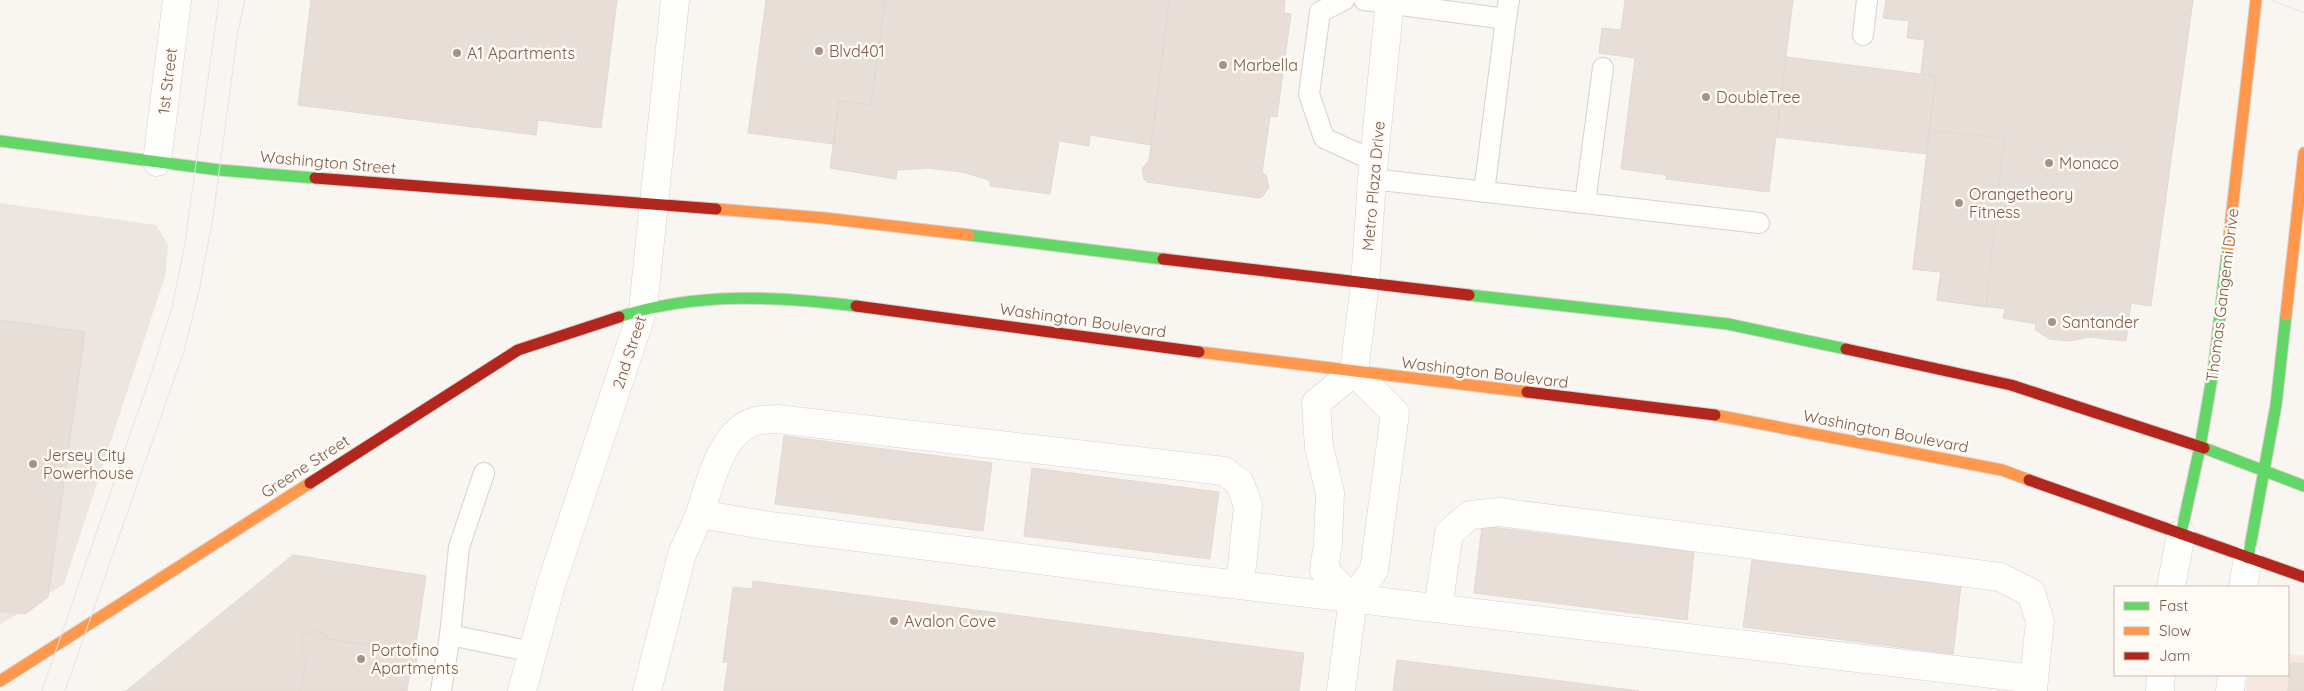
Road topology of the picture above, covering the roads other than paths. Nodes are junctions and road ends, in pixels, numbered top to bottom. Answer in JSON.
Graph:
{"nodes":[{"id":1,"x":177,"y":0,"type":"edge"},
{"id":2,"x":675,"y":0,"type":"edge"},
{"id":3,"x":1344,"y":0,"type":"edge"},
{"id":4,"x":1867,"y":0,"type":"edge"},
{"id":5,"x":2256,"y":0,"type":"edge"},
{"id":6,"x":1381,"y":1,"type":"edge"},
{"id":7,"x":1507,"y":9,"type":"edge"},
{"id":8,"x":1864,"y":35,"type":"dead end"},
{"id":9,"x":1603,"y":68,"type":"dead end"},
{"id":10,"x":0,"y":141,"type":"edge"},
{"id":11,"x":2304,"y":153,"type":"edge"},
{"id":12,"x":157,"y":162,"type":"junction"},
{"id":13,"x":1373,"y":170,"type":"junction"},
{"id":14,"x":1484,"y":192,"type":"junction"},
{"id":15,"x":1585,"y":203,"type":"junction"},
{"id":16,"x":654,"y":204,"type":"junction"},
{"id":17,"x":1759,"y":223,"type":"dead end"},
{"id":18,"x":1365,"y":283,"type":"junction"},
{"id":19,"x":643,"y":309,"type":"junction"},
{"id":20,"x":1354,"y":372,"type":"junction"},
{"id":21,"x":2200,"y":447,"type":"junction"},
{"id":22,"x":2264,"y":472,"type":"junction"},
{"id":23,"x":484,"y":473,"type":"dead end"},
{"id":24,"x":2304,"y":486,"type":"edge"},
{"id":25,"x":700,"y":514,"type":"junction"},
{"id":26,"x":2181,"y":534,"type":"junction"},
{"id":27,"x":2248,"y":558,"type":"junction"},
{"id":28,"x":2304,"y":577,"type":"edge"},
{"id":29,"x":1240,"y":585,"type":"junction"},
{"id":30,"x":2171,"y":586,"type":"edge"},
{"id":31,"x":2243,"y":586,"type":"edge"},
{"id":32,"x":1353,"y":599,"type":"junction"},
{"id":33,"x":1438,"y":608,"type":"junction"},
{"id":34,"x":450,"y":635,"type":"junction"},
{"id":35,"x":533,"y":652,"type":"junction"},
{"id":36,"x":2161,"y":676,"type":"edge"},
{"id":37,"x":2232,"y":676,"type":"edge"},
{"id":38,"x":0,"y":681,"type":"edge"},
{"id":39,"x":2034,"y":685,"type":"edge"},
{"id":40,"x":442,"y":691,"type":"edge"},
{"id":41,"x":522,"y":691,"type":"edge"},
{"id":42,"x":647,"y":691,"type":"edge"},
{"id":43,"x":1341,"y":691,"type":"edge"},
{"id":44,"x":2160,"y":691,"type":"edge"},
{"id":45,"x":2230,"y":691,"type":"edge"}],
"edges":[{"from":1,"to":12,"type":"street","name":"1st Street"},
{"from":2,"to":16,"type":"street","name":"2nd Street"},
{"from":3,"to":13,"type":"lane"},
{"from":4,"to":8,"type":"lane"},
{"from":5,"to":21,"type":"street","name":"Thomas Gangemi Drive"},
{"from":6,"to":7,"type":"lane"},
{"from":6,"to":13,"type":"street","name":"Metro Plaza Drive"},
{"from":7,"to":14,"type":"lane"},
{"from":9,"to":15,"type":"lane"},
{"from":10,"to":12,"type":"street","name":"Washington Street"},
{"from":11,"to":22,"type":"street"},
{"from":12,"to":16,"type":"street","name":"Washington Street"},
{"from":13,"to":14,"type":"lane"},
{"from":13,"to":18,"type":"street","name":"Metro Plaza Drive"},
{"from":14,"to":15,"type":"lane"},
{"from":15,"to":17,"type":"lane"},
{"from":16,"to":18,"type":"street"},
{"from":16,"to":19,"type":"street","name":"2nd Street"},
{"from":18,"to":20,"type":"street","name":"Metro Plaza Drive"},
{"from":18,"to":21,"type":"street"},
{"from":19,"to":20,"type":"street","name":"Washington Boulevard"},
{"from":19,"to":35,"type":"street","name":"2nd Street"},
{"from":19,"to":38,"type":"street","name":"Greene Street"},
{"from":20,"to":26,"type":"street","name":"Washington Boulevard"},
{"from":20,"to":32,"type":"street"},
{"from":20,"to":32,"type":"street"},
{"from":21,"to":22,"type":"street"},
{"from":21,"to":26,"type":"street","name":"Thomas Gangemi Drive"},
{"from":22,"to":24,"type":"street"},
{"from":22,"to":27,"type":"street"},
{"from":23,"to":34,"type":"lane"},
{"from":25,"to":29,"type":"street"},
{"from":25,"to":29,"type":"street"},
{"from":25,"to":42,"type":"street"},
{"from":26,"to":27,"type":"street","name":"Washington Boulevard"},
{"from":26,"to":30,"type":"street","name":"Thomas Gangemi Drive"},
{"from":27,"to":28,"type":"street","name":"Washington Boulevard"},
{"from":27,"to":31,"type":"street"},
{"from":29,"to":32,"type":"street"},
{"from":32,"to":33,"type":"street"},
{"from":32,"to":43,"type":"street"},
{"from":33,"to":39,"type":"street"},
{"from":33,"to":39,"type":"street"},
{"from":34,"to":35,"type":"lane"},
{"from":34,"to":40,"type":"lane"},
{"from":35,"to":41,"type":"street","name":"2nd Street"},
{"from":36,"to":44,"type":"street"},
{"from":37,"to":45,"type":"street"}]}
